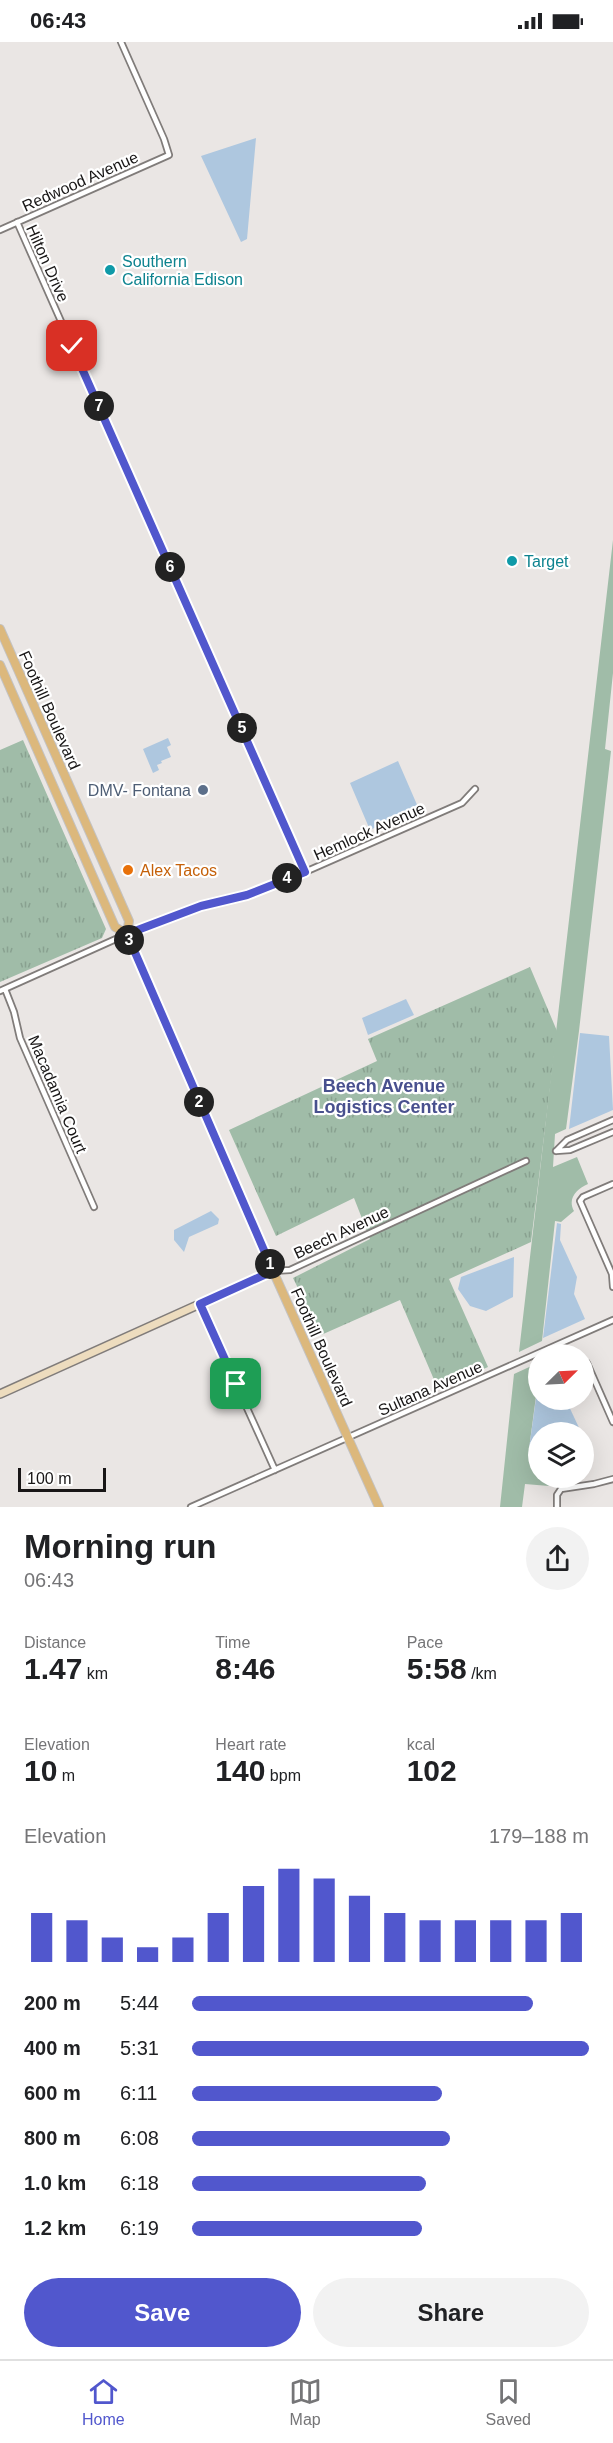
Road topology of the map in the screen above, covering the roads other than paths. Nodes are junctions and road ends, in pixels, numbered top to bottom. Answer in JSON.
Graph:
{"nodes":[{"id":1,"x":122,"y":42,"type":"edge"},
{"id":2,"x":17,"y":222,"type":"junction"},
{"id":3,"x":0,"y":230,"type":"edge"},
{"id":4,"x":0,"y":629,"type":"edge"},
{"id":5,"x":0,"y":665,"type":"edge"},
{"id":6,"x":475,"y":789,"type":"dead end"},
{"id":7,"x":305,"y":872,"type":"junction"},
{"id":8,"x":127,"y":934,"type":"junction"},
{"id":9,"x":2,"y":990,"type":"edge"},
{"id":10,"x":613,"y":1120,"type":"edge"},
{"id":11,"x":613,"y":1132,"type":"edge"},
{"id":12,"x":526,"y":1161,"type":"dead end"},
{"id":13,"x":613,"y":1184,"type":"edge"},
{"id":14,"x":94,"y":1207,"type":"dead end"},
{"id":15,"x":273,"y":1271,"type":"junction"},
{"id":16,"x":613,"y":1287,"type":"edge"},
{"id":17,"x":200,"y":1304,"type":"junction"},
{"id":18,"x":613,"y":1320,"type":"edge"},
{"id":19,"x":594,"y":1379,"type":"edge"},
{"id":20,"x":0,"y":1394,"type":"edge"},
{"id":21,"x":613,"y":1422,"type":"edge"},
{"id":22,"x":348,"y":1438,"type":"junction"},
{"id":23,"x":275,"y":1470,"type":"junction"},
{"id":24,"x":613,"y":1479,"type":"edge"},
{"id":25,"x":191,"y":1507,"type":"edge"},
{"id":26,"x":379,"y":1507,"type":"edge"},
{"id":27,"x":556,"y":1507,"type":"edge"}],
"edges":[{"from":1,"to":2,"type":"street","name":"Redwood Avenue"},
{"from":2,"to":3,"type":"street","name":"Redwood Avenue"},
{"from":2,"to":7,"type":"street","name":"Hilton Drive"},
{"from":4,"to":8,"type":"main road","name":"Foothill Boulevard"},
{"from":5,"to":8,"type":"main road","name":"Foothill Boulevard"},
{"from":6,"to":7,"type":"street","name":"Hemlock Avenue"},
{"from":7,"to":8,"type":"street","name":"Hemlock Avenue"},
{"from":8,"to":9,"type":"street","name":"Hemlock Avenue"},
{"from":8,"to":15,"type":"main road","name":"Foothill Boulevard"},
{"from":9,"to":14,"type":"street","name":"Macadamia Court"},
{"from":10,"to":11,"type":"street"},
{"from":12,"to":15,"type":"street","name":"Beech Avenue"},
{"from":13,"to":16,"type":"street"},
{"from":15,"to":17,"type":"main road","name":"Beech Avenue"},
{"from":15,"to":22,"type":"main road","name":"Foothill Boulevard"},
{"from":17,"to":20,"type":"main road","name":"Beech Avenue"},
{"from":17,"to":23,"type":"street"},
{"from":18,"to":22,"type":"street","name":"Sultana Avenue"},
{"from":19,"to":21,"type":"street"},
{"from":22,"to":23,"type":"street","name":"Sultana Avenue"},
{"from":22,"to":26,"type":"main road","name":"Foothill Boulevard"},
{"from":23,"to":25,"type":"street","name":"Sultana Avenue"},
{"from":24,"to":27,"type":"street"}]}
